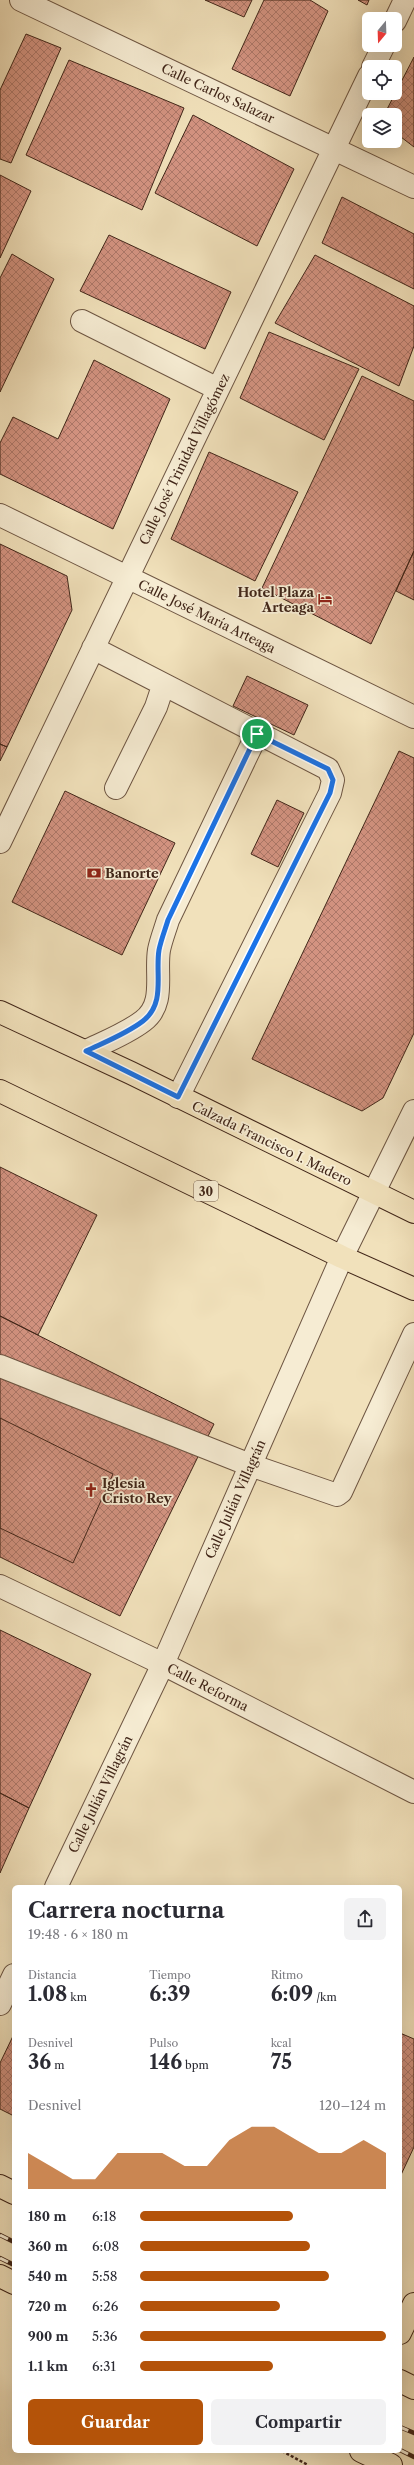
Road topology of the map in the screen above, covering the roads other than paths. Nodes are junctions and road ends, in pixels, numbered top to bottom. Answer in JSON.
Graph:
{"nodes":[{"id":1,"x":21,"y":0,"type":"edge"},
{"id":2,"x":405,"y":0,"type":"edge"},
{"id":3,"x":399,"y":12,"type":"edge"},
{"id":4,"x":362,"y":91,"type":"edge"},
{"id":5,"x":334,"y":149,"type":"junction"},
{"id":6,"x":414,"y":188,"type":"edge"},
{"id":7,"x":82,"y":321,"type":"dead end"},
{"id":8,"x":218,"y":389,"type":"junction"},
{"id":9,"x":0,"y":515,"type":"edge"},
{"id":10,"x":126,"y":577,"type":"junction"},
{"id":11,"x":93,"y":648,"type":"junction"},
{"id":12,"x":164,"y":686,"type":"junction"},
{"id":13,"x":414,"y":717,"type":"edge"},
{"id":14,"x":257,"y":734,"type":"junction"},
{"id":15,"x":116,"y":788,"type":"dead end"},
{"id":16,"x":0,"y":842,"type":"edge"},
{"id":17,"x":0,"y":1012,"type":"edge"},
{"id":18,"x":86,"y":1051,"type":"junction"},
{"id":19,"x":0,"y":1091,"type":"edge"},
{"id":20,"x":178,"y":1097,"type":"junction"},
{"id":21,"x":414,"y":1111,"type":"edge"},
{"id":22,"x":375,"y":1193,"type":"junction"},
{"id":23,"x":414,"y":1212,"type":"edge"},
{"id":24,"x":342,"y":1257,"type":"junction"},
{"id":25,"x":414,"y":1289,"type":"edge"},
{"id":26,"x":414,"y":1334,"type":"edge"},
{"id":27,"x":0,"y":1366,"type":"edge"},
{"id":28,"x":250,"y":1465,"type":"junction"},
{"id":29,"x":0,"y":1586,"type":"edge"},
{"id":30,"x":163,"y":1664,"type":"junction"},
{"id":31,"x":414,"y":1792,"type":"edge"},
{"id":32,"x":57,"y":1885,"type":"edge"},
{"id":33,"x":12,"y":1979,"type":"edge"},
{"id":34,"x":0,"y":2004,"type":"edge"},
{"id":35,"x":0,"y":2186,"type":"edge"},
{"id":36,"x":12,"y":2192,"type":"edge"},
{"id":37,"x":0,"y":2276,"type":"edge"},
{"id":38,"x":12,"y":2282,"type":"edge"},
{"id":39,"x":414,"y":2304,"type":"edge"},
{"id":40,"x":402,"y":2329,"type":"edge"},
{"id":41,"x":402,"y":2382,"type":"edge"},
{"id":42,"x":414,"y":2388,"type":"edge"},
{"id":43,"x":366,"y":2455,"type":"edge"},
{"id":44,"x":391,"y":2465,"type":"edge"}],
"edges":[{"from":1,"to":5,"type":"street","name":"Calle Carlos Salazar"},
{"from":2,"to":3,"type":"street"},
{"from":4,"to":5,"type":"street","name":"Calle José Trinidad Villagómez"},
{"from":5,"to":6,"type":"street","name":"Calle Carlos Salazar"},
{"from":5,"to":8,"type":"street","name":"Calle José Trinidad Villagómez"},
{"from":7,"to":8,"type":"street"},
{"from":8,"to":10,"type":"street","name":"Calle José Trinidad Villagómez"},
{"from":9,"to":10,"type":"street","name":"Calle José María Arteaga"},
{"from":10,"to":11,"type":"street","name":"Calle José Trinidad Villagómez"},
{"from":10,"to":13,"type":"street","name":"Calle José María Arteaga"},
{"from":11,"to":12,"type":"street"},
{"from":11,"to":16,"type":"street","name":"Calle José Trinidad Villagómez"},
{"from":12,"to":14,"type":"street"},
{"from":12,"to":15,"type":"street"},
{"from":14,"to":18,"type":"street"},
{"from":14,"to":20,"type":"street"},
{"from":17,"to":18,"type":"main road","name":"Calzada Francisco I. Madero"},
{"from":18,"to":20,"type":"main road","name":"Calzada Francisco I. Madero"},
{"from":19,"to":24,"type":"main road","number":"30"},
{"from":20,"to":22,"type":"main road","name":"Calzada Francisco I. Madero"},
{"from":21,"to":22,"type":"street","name":"Calle Julián Villagrán"},
{"from":22,"to":23,"type":"main road","name":"Calzada Francisco I. Madero"},
{"from":22,"to":24,"type":"street","name":"Calle Julián Villagrán"},
{"from":24,"to":25,"type":"main road","number":"30"},
{"from":24,"to":28,"type":"street","name":"Calle Julián Villagrán"},
{"from":26,"to":28,"type":"street"},
{"from":27,"to":28,"type":"street"},
{"from":28,"to":30,"type":"street","name":"Calle Julián Villagrán"},
{"from":29,"to":30,"type":"street","name":"Calle Reforma"},
{"from":30,"to":31,"type":"street","name":"Calle Reforma"},
{"from":30,"to":32,"type":"street","name":"Calle Julián Villagrán"},
{"from":33,"to":34,"type":"street"},
{"from":35,"to":36,"type":"main road"},
{"from":37,"to":38,"type":"main road"},
{"from":39,"to":40,"type":"main road"},
{"from":41,"to":42,"type":"main road"},
{"from":43,"to":44,"type":"main road"}]}
